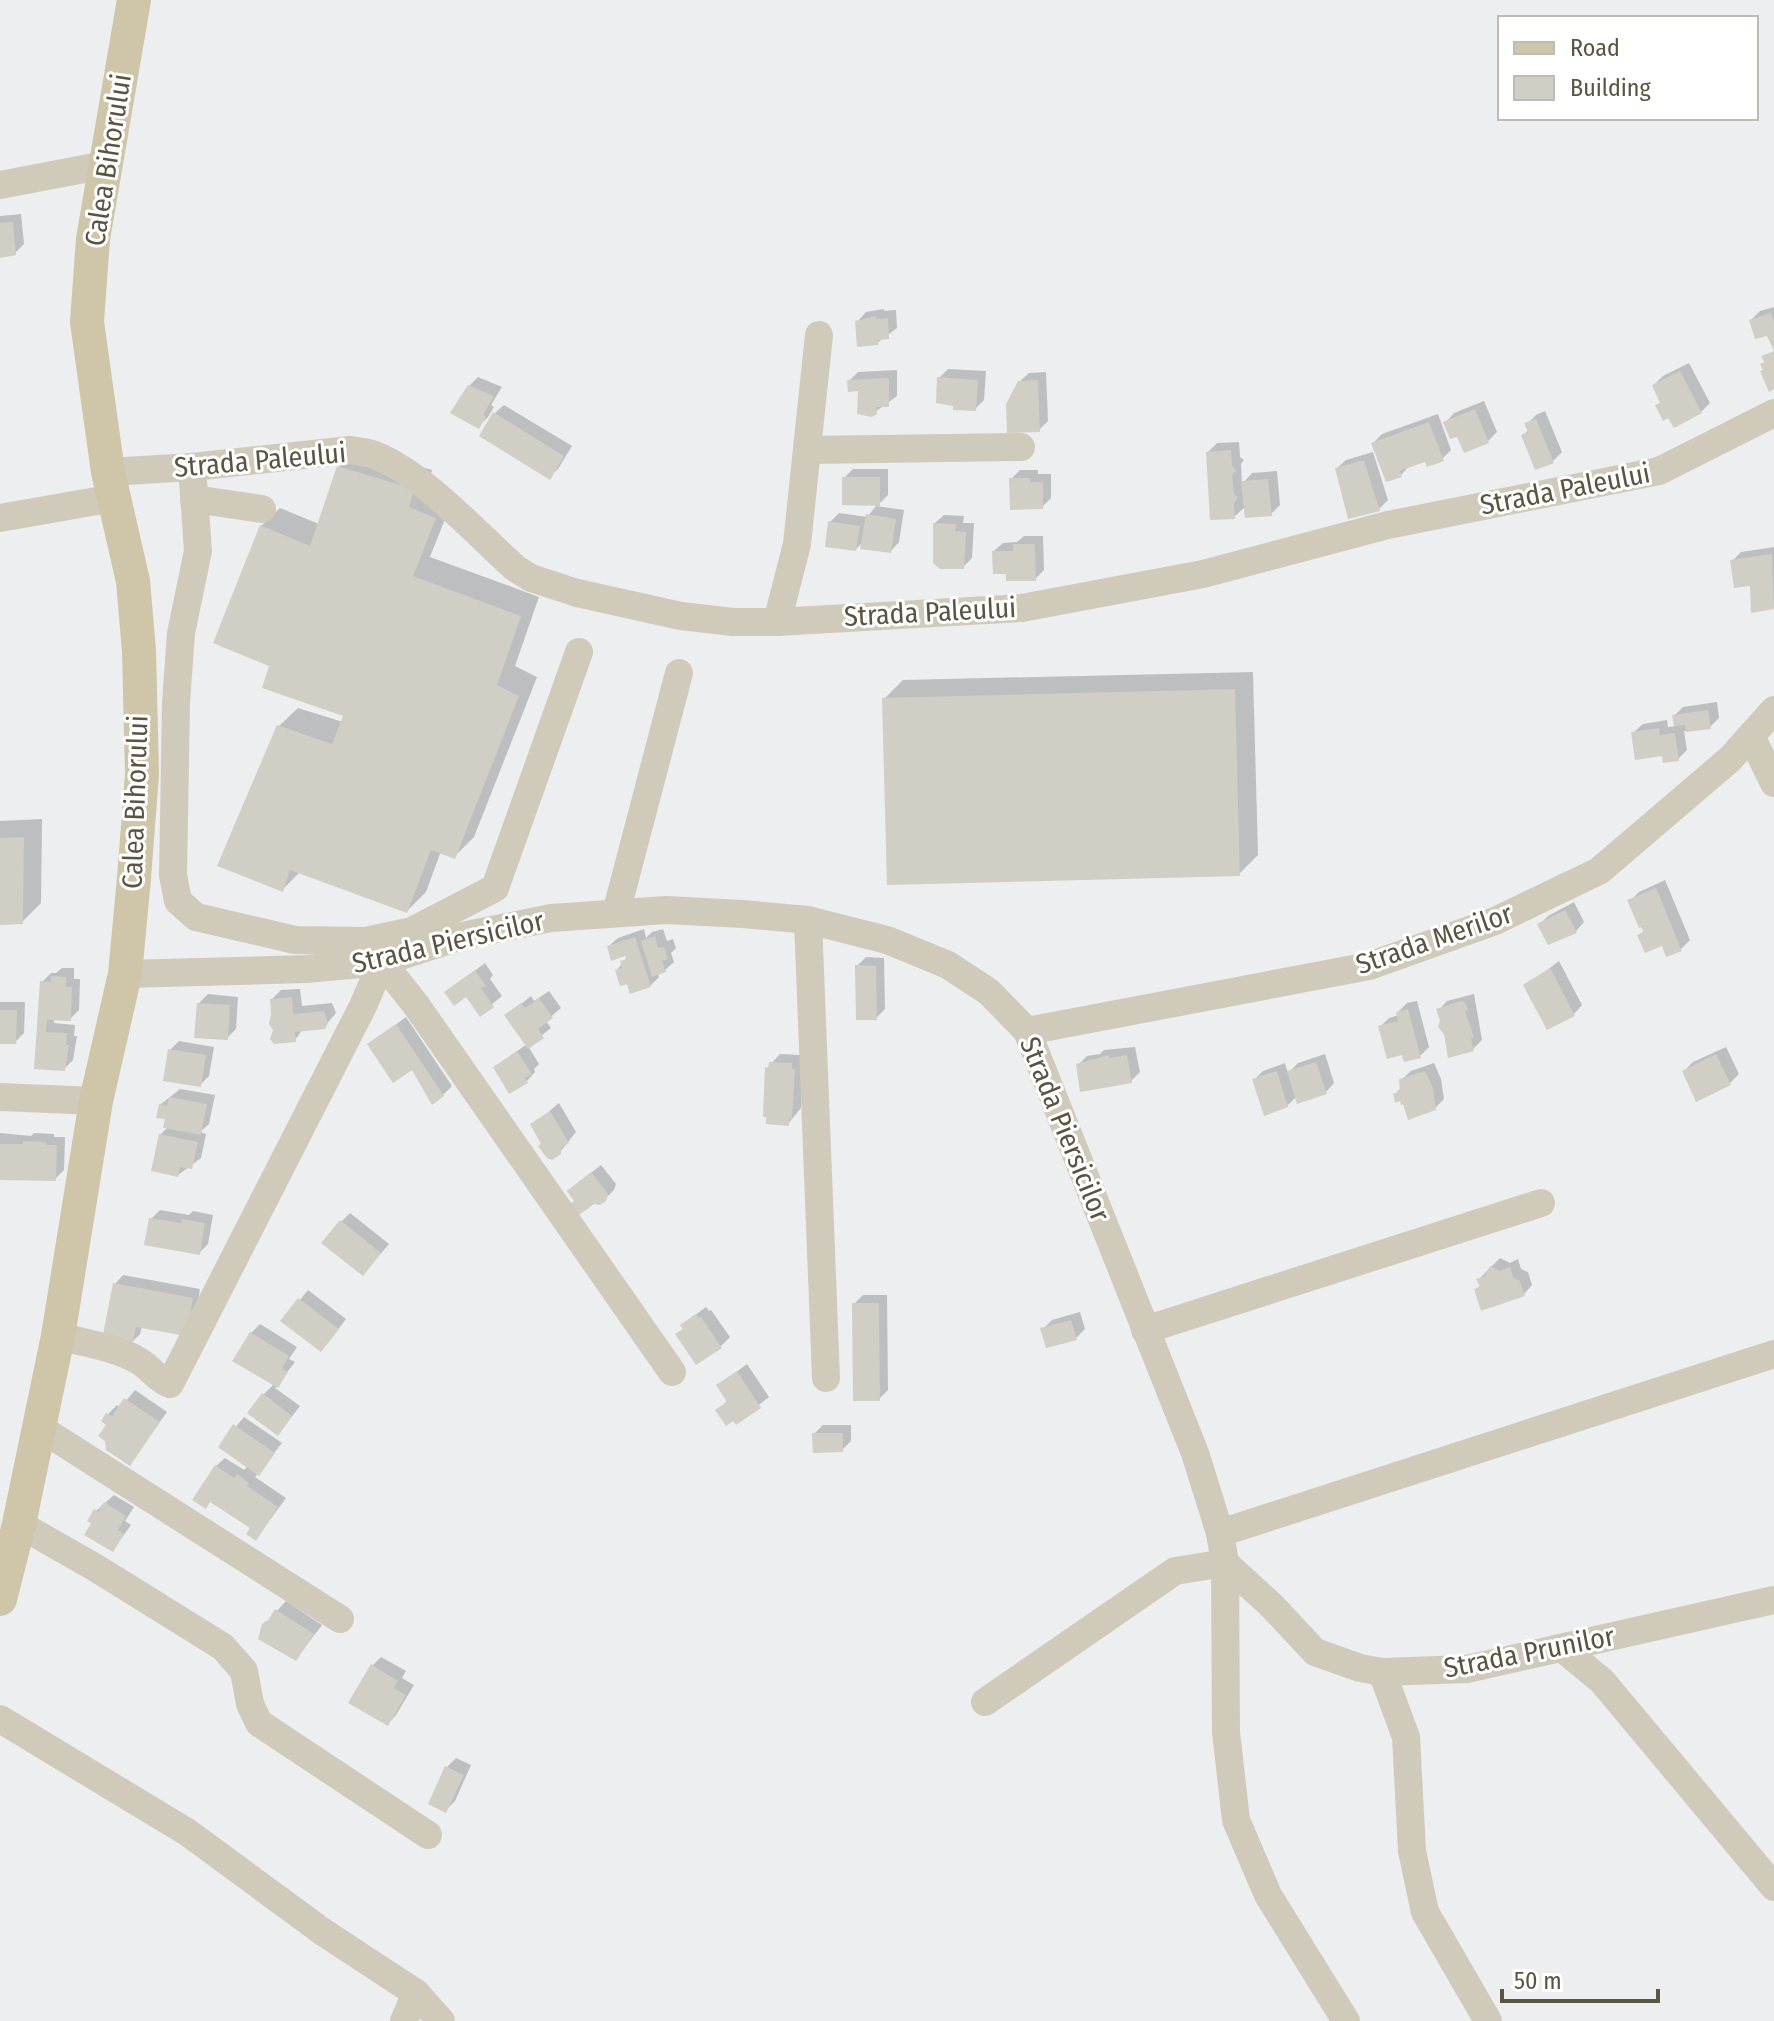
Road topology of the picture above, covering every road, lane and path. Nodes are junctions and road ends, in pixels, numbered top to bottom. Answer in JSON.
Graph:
{"nodes":[{"id":1,"x":134,"y":0,"type":"edge"},
{"id":2,"x":105,"y":165,"type":"junction"},
{"id":3,"x":0,"y":185,"type":"edge"},
{"id":4,"x":819,"y":335,"type":"dead end"},
{"id":5,"x":1774,"y":413,"type":"edge"},
{"id":6,"x":1021,"y":447,"type":"dead end"},
{"id":7,"x":807,"y":450,"type":"junction"},
{"id":8,"x":192,"y":467,"type":"junction"},
{"id":9,"x":111,"y":485,"type":"junction"},
{"id":10,"x":194,"y":499,"type":"junction"},
{"id":11,"x":262,"y":509,"type":"dead end"},
{"id":12,"x":0,"y":518,"type":"edge"},
{"id":13,"x":777,"y":622,"type":"junction"},
{"id":14,"x":579,"y":652,"type":"dead end"},
{"id":15,"x":679,"y":673,"type":"dead end"},
{"id":16,"x":1774,"y":710,"type":"edge"},
{"id":17,"x":1751,"y":736,"type":"junction"},
{"id":18,"x":1774,"y":783,"type":"edge"},
{"id":19,"x":616,"y":913,"type":"junction"},
{"id":20,"x":808,"y":920,"type":"junction"},
{"id":21,"x":382,"y":962,"type":"junction"},
{"id":22,"x":125,"y":974,"type":"junction"},
{"id":23,"x":1027,"y":1031,"type":"junction"},
{"id":24,"x":0,"y":1097,"type":"edge"},
{"id":25,"x":96,"y":1101,"type":"junction"},
{"id":26,"x":1541,"y":1203,"type":"dead end"},
{"id":27,"x":1145,"y":1330,"type":"junction"},
{"id":28,"x":58,"y":1336,"type":"junction"},
{"id":29,"x":1774,"y":1354,"type":"edge"},
{"id":30,"x":672,"y":1372,"type":"dead end"},
{"id":31,"x":826,"y":1378,"type":"dead end"},
{"id":32,"x":40,"y":1428,"type":"junction"},
{"id":33,"x":19,"y":1524,"type":"junction"},
{"id":34,"x":1220,"y":1533,"type":"junction"},
{"id":35,"x":1225,"y":1563,"type":"junction"},
{"id":36,"x":0,"y":1599,"type":"edge"},
{"id":37,"x":1774,"y":1600,"type":"edge"},
{"id":38,"x":340,"y":1619,"type":"dead end"},
{"id":39,"x":1563,"y":1649,"type":"junction"},
{"id":40,"x":1382,"y":1672,"type":"junction"},
{"id":41,"x":985,"y":1702,"type":"dead end"},
{"id":42,"x":0,"y":1719,"type":"edge"},
{"id":43,"x":428,"y":1835,"type":"dead end"},
{"id":44,"x":1774,"y":1887,"type":"edge"},
{"id":45,"x":416,"y":1993,"type":"junction"},
{"id":46,"x":404,"y":2021,"type":"edge"},
{"id":47,"x":441,"y":2021,"type":"edge"},
{"id":48,"x":1346,"y":2021,"type":"edge"},
{"id":49,"x":1488,"y":2021,"type":"edge"}],
"edges":[{"from":1,"to":2,"type":"main road","name":"Calea Bihorului"},
{"from":2,"to":3,"type":"street"},
{"from":2,"to":9,"type":"main road","name":"Calea Bihorului"},
{"from":4,"to":7,"type":"street"},
{"from":5,"to":13,"type":"street","name":"Strada Paleului"},
{"from":6,"to":7,"type":"street"},
{"from":7,"to":13,"type":"street"},
{"from":8,"to":9,"type":"street","name":"Strada Paleului"},
{"from":8,"to":10,"type":"street"},
{"from":8,"to":13,"type":"street","name":"Strada Paleului"},
{"from":9,"to":12,"type":"street","name":"Strada Paleului"},
{"from":9,"to":22,"type":"main road","name":"Calea Bihorului"},
{"from":10,"to":11,"type":"street"},
{"from":10,"to":14,"type":"street"},
{"from":15,"to":19,"type":"street"},
{"from":16,"to":17,"type":"street","name":"Strada Merilor"},
{"from":17,"to":18,"type":"street"},
{"from":17,"to":23,"type":"street","name":"Strada Merilor"},
{"from":19,"to":20,"type":"street","name":"Strada Piersicilor"},
{"from":19,"to":21,"type":"street","name":"Strada Piersicilor"},
{"from":20,"to":23,"type":"street","name":"Strada Piersicilor"},
{"from":20,"to":31,"type":"street"},
{"from":21,"to":22,"type":"street","name":"Strada Piersicilor"},
{"from":21,"to":28,"type":"street"},
{"from":21,"to":30,"type":"street"},
{"from":22,"to":25,"type":"main road","name":"Calea Bihorului"},
{"from":23,"to":27,"type":"street","name":"Strada Piersicilor"},
{"from":24,"to":25,"type":"street"},
{"from":25,"to":28,"type":"main road","name":"Calea Bihorului"},
{"from":26,"to":27,"type":"street"},
{"from":27,"to":34,"type":"street","name":"Strada Piersicilor"},
{"from":28,"to":32,"type":"main road","name":"Calea Bihorului"},
{"from":29,"to":34,"type":"street"},
{"from":32,"to":33,"type":"main road","name":"Calea Bihorului"},
{"from":32,"to":38,"type":"street"},
{"from":33,"to":36,"type":"main road","name":"Calea Bihorului"},
{"from":33,"to":43,"type":"street"},
{"from":34,"to":35,"type":"street","name":"Strada Piersicilor"},
{"from":35,"to":40,"type":"street","name":"Strada Prunilor"},
{"from":35,"to":41,"type":"street"},
{"from":35,"to":48,"type":"street","name":"Strada Piersicilor"},
{"from":37,"to":39,"type":"street","name":"Strada Prunilor"},
{"from":39,"to":40,"type":"street","name":"Strada Prunilor"},
{"from":39,"to":44,"type":"street"},
{"from":40,"to":49,"type":"street"},
{"from":42,"to":45,"type":"street"},
{"from":45,"to":46,"type":"street"},
{"from":45,"to":47,"type":"street"}]}
